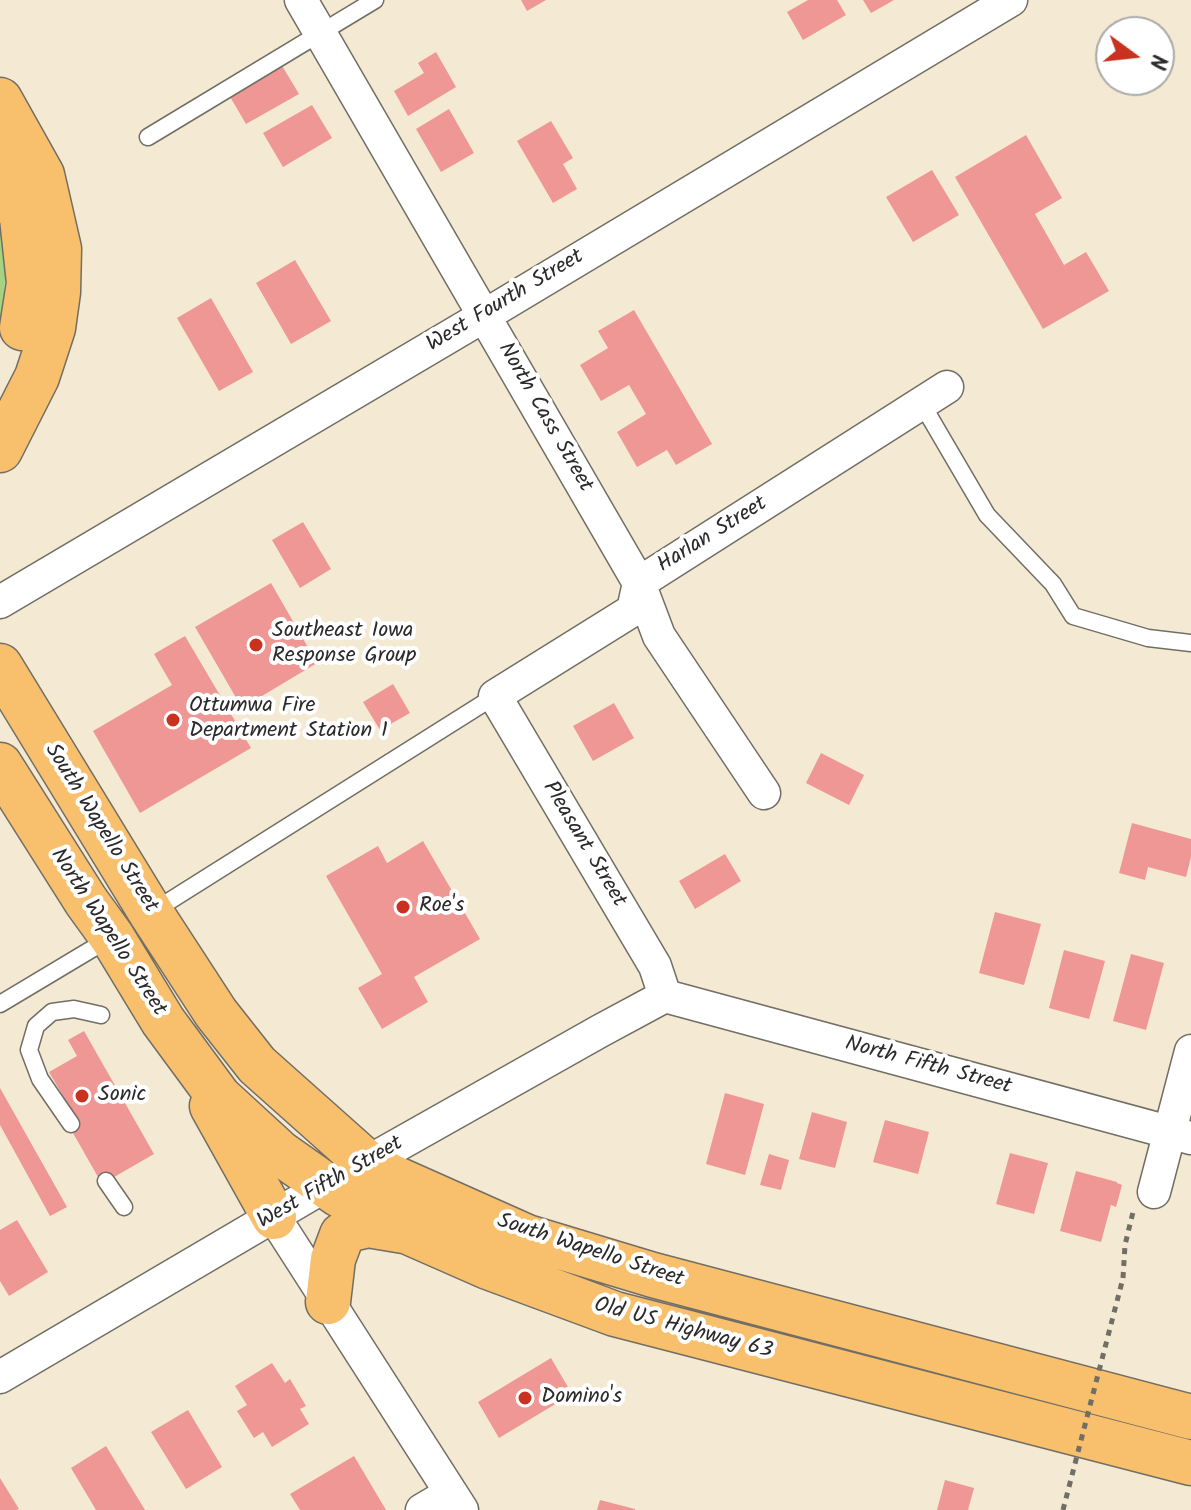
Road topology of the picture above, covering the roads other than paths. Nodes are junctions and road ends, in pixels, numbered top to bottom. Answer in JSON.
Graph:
{"nodes":[{"id":1,"x":301,"y":0,"type":"edge"},
{"id":2,"x":375,"y":0,"type":"edge"},
{"id":3,"x":1011,"y":0,"type":"edge"},
{"id":4,"x":320,"y":33,"type":"junction"},
{"id":5,"x":0,"y":100,"type":"edge"},
{"id":6,"x":148,"y":137,"type":"dead end"},
{"id":7,"x":0,"y":159,"type":"edge"},
{"id":8,"x":484,"y":316,"type":"junction"},
{"id":9,"x":0,"y":388,"type":"edge"},
{"id":10,"x":934,"y":396,"type":"joint"},
{"id":11,"x":0,"y":450,"type":"edge"},
{"id":12,"x":639,"y":583,"type":"junction"},
{"id":13,"x":0,"y":602,"type":"edge"},
{"id":14,"x":1191,"y":643,"type":"edge"},
{"id":15,"x":0,"y":666,"type":"edge"},
{"id":16,"x":495,"y":696,"type":"junction"},
{"id":17,"x":0,"y":765,"type":"edge"},
{"id":18,"x":764,"y":793,"type":"dead end"},
{"id":19,"x":132,"y":925,"type":"junction"},
{"id":20,"x":665,"y":996,"type":"junction"},
{"id":21,"x":0,"y":1004,"type":"edge"},
{"id":22,"x":101,"y":1015,"type":"dead end"},
{"id":23,"x":163,"y":1021,"type":"junction"},
{"id":24,"x":1191,"y":1051,"type":"edge"},
{"id":25,"x":219,"y":1097,"type":"joint"},
{"id":26,"x":71,"y":1124,"type":"dead end"},
{"id":27,"x":1180,"y":1135,"type":"edge"},
{"id":28,"x":367,"y":1163,"type":"junction"},
{"id":29,"x":106,"y":1181,"type":"dead end"},
{"id":30,"x":325,"y":1186,"type":"junction"},
{"id":31,"x":1154,"y":1192,"type":"dead end"},
{"id":32,"x":124,"y":1207,"type":"dead end"},
{"id":33,"x":274,"y":1217,"type":"junction"},
{"id":34,"x":408,"y":1232,"type":"junction"},
{"id":35,"x":328,"y":1302,"type":"junction"},
{"id":36,"x":0,"y":1377,"type":"edge"},
{"id":37,"x":1191,"y":1417,"type":"edge"},
{"id":38,"x":1191,"y":1463,"type":"edge"},
{"id":39,"x":457,"y":1501,"type":"edge"},
{"id":40,"x":422,"y":1510,"type":"edge"}],
"edges":[{"from":1,"to":4,"type":"street","name":"North Cass Street"},
{"from":2,"to":4,"type":"lane"},
{"from":3,"to":8,"type":"street","name":"West Fourth Street"},
{"from":4,"to":6,"type":"lane"},
{"from":4,"to":8,"type":"street","name":"North Cass Street"},
{"from":5,"to":11,"type":"highway"},
{"from":7,"to":9,"type":"highway"},
{"from":8,"to":12,"type":"street","name":"North Cass Street"},
{"from":8,"to":13,"type":"street","name":"West Fourth Street"},
{"from":10,"to":12,"type":"street","name":"Harlan Street"},
{"from":10,"to":14,"type":"lane"},
{"from":12,"to":16,"type":"street","name":"Harlan Street"},
{"from":12,"to":18,"type":"street","name":"North Cass Street"},
{"from":15,"to":19,"type":"highway","name":"South Wapello Street"},
{"from":16,"to":19,"type":"lane"},
{"from":16,"to":20,"type":"street","name":"Pleasant Street"},
{"from":17,"to":19,"type":"highway","name":"North Wapello Street"},
{"from":19,"to":21,"type":"lane"},
{"from":19,"to":23,"type":"highway","name":"North Wapello Street"},
{"from":19,"to":28,"type":"highway","name":"South Wapello Street"},
{"from":20,"to":27,"type":"street","name":"North Fifth Street"},
{"from":20,"to":28,"type":"street","name":"West Fifth Street"},
{"from":22,"to":26,"type":"lane"},
{"from":23,"to":25,"type":"highway","name":"North Wapello Street"},
{"from":23,"to":33,"type":"highway"},
{"from":24,"to":27,"type":"street"},
{"from":25,"to":30,"type":"highway","name":"Old US Highway 63"},
{"from":27,"to":31,"type":"street"},
{"from":28,"to":30,"type":"street","name":"West Fifth Street"},
{"from":28,"to":37,"type":"highway","name":"South Wapello Street"},
{"from":29,"to":32,"type":"lane"},
{"from":30,"to":33,"type":"street","name":"West Fifth Street"},
{"from":30,"to":34,"type":"highway","name":"Old US Highway 63"},
{"from":33,"to":35,"type":"street"},
{"from":33,"to":36,"type":"street","name":"West Fifth Street"},
{"from":34,"to":35,"type":"highway"},
{"from":34,"to":38,"type":"highway","name":"Old US Highway 63"},
{"from":35,"to":39,"type":"street"},
{"from":39,"to":40,"type":"street"}]}
